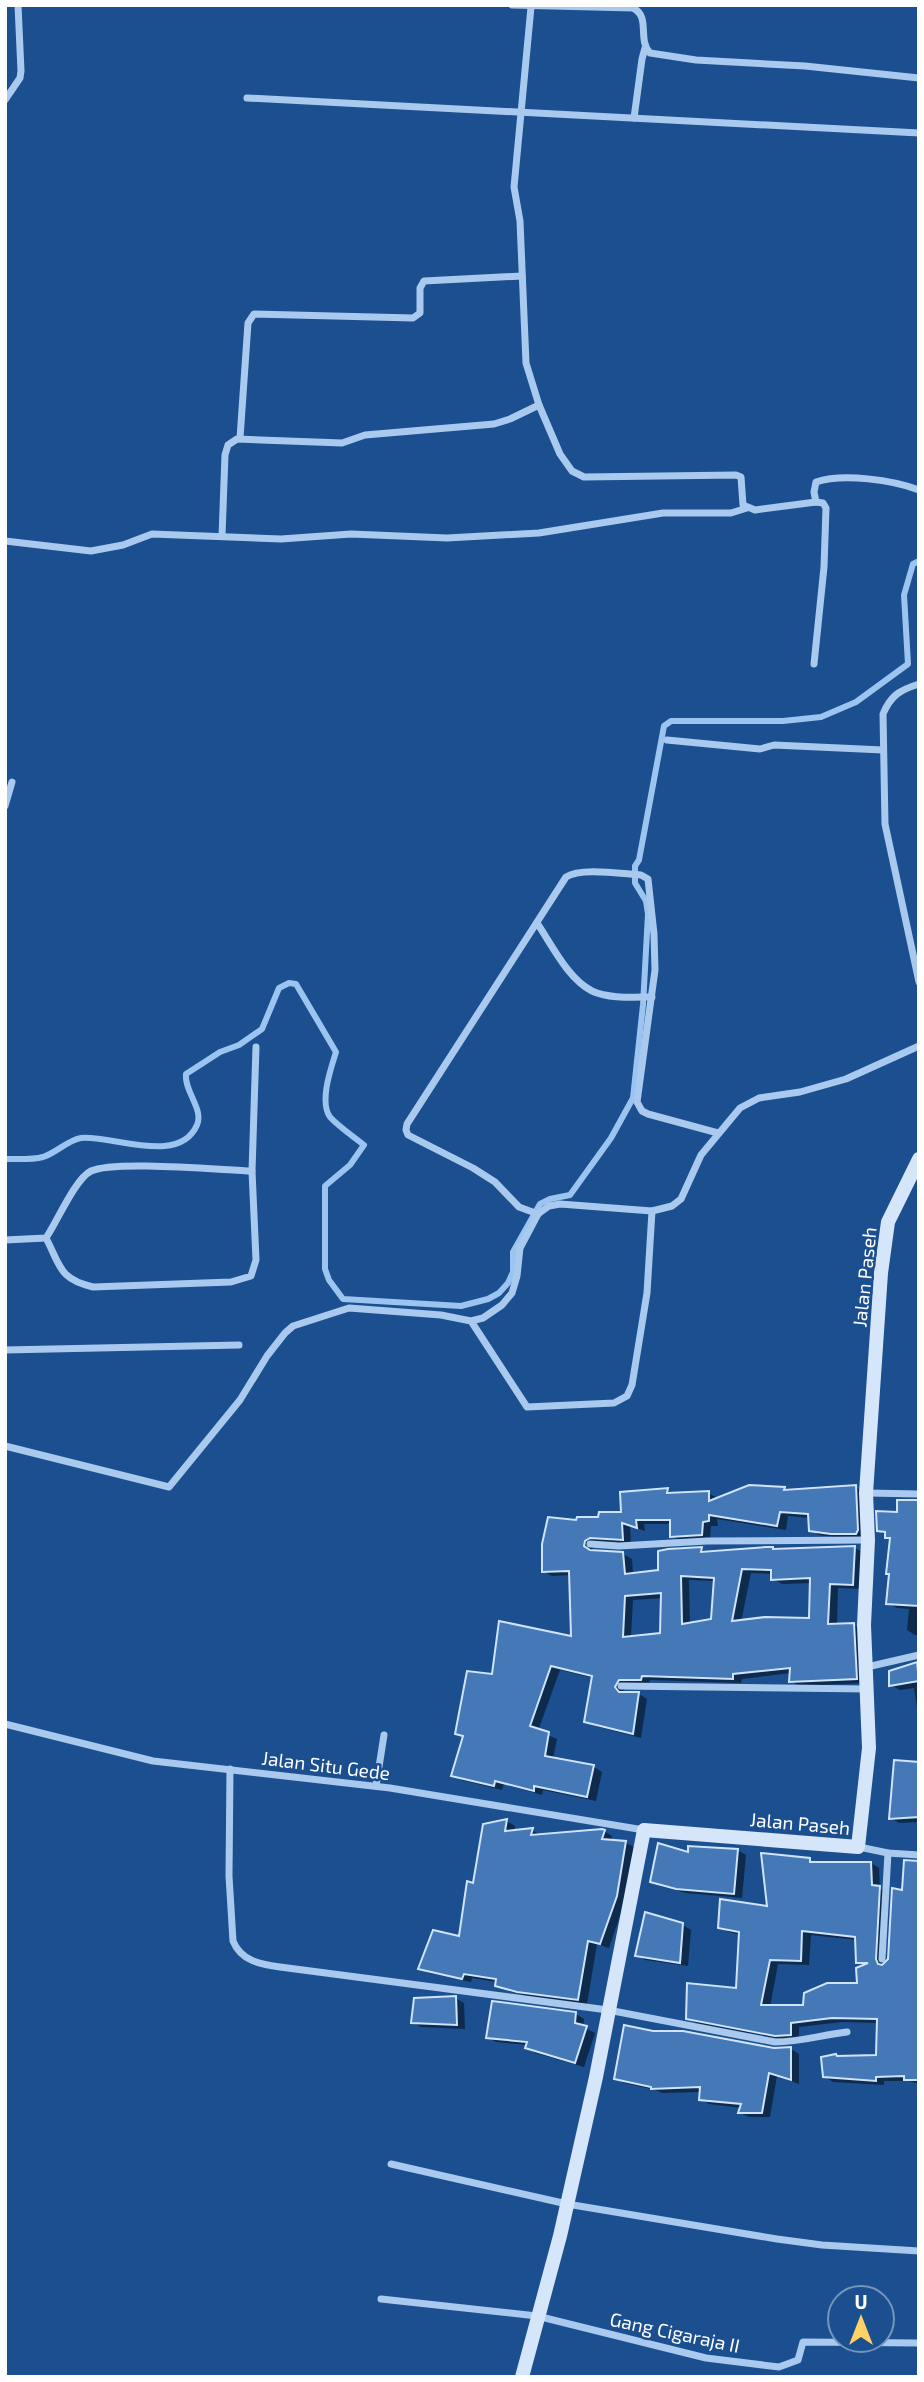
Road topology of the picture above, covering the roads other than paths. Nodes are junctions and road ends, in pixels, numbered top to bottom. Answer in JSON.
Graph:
{"nodes":[{"id":1,"x":18,"y":5,"type":"edge"},
{"id":2,"x":512,"y":5,"type":"edge"},
{"id":3,"x":531,"y":7,"type":"junction"},
{"id":4,"x":645,"y":48,"type":"junction"},
{"id":5,"x":919,"y":78,"type":"edge"},
{"id":6,"x":247,"y":98,"type":"dead end"},
{"id":7,"x":5,"y":100,"type":"edge"},
{"id":8,"x":522,"y":111,"type":"junction"},
{"id":9,"x":634,"y":118,"type":"junction"},
{"id":10,"x":919,"y":133,"type":"edge"},
{"id":11,"x":522,"y":276,"type":"junction"},
{"id":12,"x":539,"y":405,"type":"junction"},
{"id":13,"x":240,"y":438,"type":"junction"},
{"id":14,"x":919,"y":490,"type":"edge"},
{"id":15,"x":817,"y":502,"type":"junction"},
{"id":16,"x":747,"y":508,"type":"junction"},
{"id":17,"x":222,"y":536,"type":"junction"},
{"id":18,"x":5,"y":541,"type":"edge"},
{"id":19,"x":814,"y":664,"type":"dead end"},
{"id":20,"x":919,"y":684,"type":"edge"},
{"id":21,"x":667,"y":740,"type":"dead end"},
{"id":22,"x":883,"y":750,"type":"junction"},
{"id":23,"x":12,"y":782,"type":"dead end"},
{"id":24,"x":5,"y":806,"type":"edge"},
{"id":25,"x":537,"y":923,"type":"junction"},
{"id":26,"x":919,"y":982,"type":"edge"},
{"id":27,"x":650,"y":997,"type":"junction"},
{"id":28,"x":256,"y":1046,"type":"dead end"},
{"id":29,"x":919,"y":1046,"type":"edge"},
{"id":30,"x":718,"y":1133,"type":"junction"},
{"id":31,"x":919,"y":1159,"type":"edge"},
{"id":32,"x":252,"y":1171,"type":"junction"},
{"id":33,"x":652,"y":1211,"type":"junction"},
{"id":34,"x":536,"y":1214,"type":"junction"},
{"id":35,"x":46,"y":1238,"type":"junction"},
{"id":36,"x":5,"y":1240,"type":"edge"},
{"id":37,"x":471,"y":1321,"type":"junction"},
{"id":38,"x":239,"y":1345,"type":"dead end"},
{"id":39,"x":5,"y":1350,"type":"edge"},
{"id":40,"x":5,"y":1446,"type":"edge"},
{"id":41,"x":866,"y":1493,"type":"junction"},
{"id":42,"x":919,"y":1494,"type":"edge"},
{"id":43,"x":868,"y":1540,"type":"junction"},
{"id":44,"x":590,"y":1544,"type":"dead end"},
{"id":45,"x":919,"y":1655,"type":"edge"},
{"id":46,"x":867,"y":1667,"type":"junction"},
{"id":47,"x":621,"y":1686,"type":"dead end"},
{"id":48,"x":868,"y":1689,"type":"junction"},
{"id":49,"x":5,"y":1724,"type":"edge"},
{"id":50,"x":384,"y":1735,"type":"dead end"},
{"id":51,"x":230,"y":1769,"type":"junction"},
{"id":52,"x":376,"y":1786,"type":"junction"},
{"id":53,"x":644,"y":1830,"type":"junction"},
{"id":54,"x":858,"y":1847,"type":"junction"},
{"id":55,"x":888,"y":1853,"type":"junction"},
{"id":56,"x":919,"y":1855,"type":"edge"},
{"id":57,"x":882,"y":1959,"type":"dead end"},
{"id":58,"x":608,"y":2010,"type":"junction"},
{"id":59,"x":847,"y":2032,"type":"dead end"},
{"id":60,"x":391,"y":2164,"type":"dead end"},
{"id":61,"x":567,"y":2204,"type":"junction"},
{"id":62,"x":919,"y":2251,"type":"edge"},
{"id":63,"x":381,"y":2300,"type":"dead end"},
{"id":64,"x":537,"y":2316,"type":"junction"},
{"id":65,"x":919,"y":2343,"type":"edge"},
{"id":66,"x":522,"y":2377,"type":"edge"}],
"edges":[{"from":1,"to":7,"type":"street"},
{"from":2,"to":3,"type":"street"},
{"from":3,"to":4,"type":"street"},
{"from":3,"to":8,"type":"street"},
{"from":4,"to":5,"type":"street"},
{"from":4,"to":9,"type":"street"},
{"from":6,"to":8,"type":"street"},
{"from":8,"to":9,"type":"street"},
{"from":8,"to":11,"type":"street"},
{"from":9,"to":10,"type":"street"},
{"from":11,"to":12,"type":"street"},
{"from":11,"to":13,"type":"street"},
{"from":12,"to":13,"type":"street"},
{"from":12,"to":16,"type":"street"},
{"from":13,"to":17,"type":"street"},
{"from":14,"to":15,"type":"street"},
{"from":15,"to":16,"type":"street"},
{"from":15,"to":19,"type":"street"},
{"from":16,"to":17,"type":"street"},
{"from":17,"to":18,"type":"street"},
{"from":20,"to":22,"type":"street"},
{"from":21,"to":22,"type":"street"},
{"from":22,"to":26,"type":"street"},
{"from":23,"to":24,"type":"street"},
{"from":25,"to":27,"type":"street"},
{"from":25,"to":27,"type":"street"},
{"from":25,"to":34,"type":"street"},
{"from":27,"to":30,"type":"street"},
{"from":28,"to":32,"type":"street"},
{"from":29,"to":30,"type":"street"},
{"from":30,"to":33,"type":"street"},
{"from":31,"to":41,"type":"street","name":"Jalan Paseh"},
{"from":32,"to":35,"type":"street"},
{"from":32,"to":35,"type":"street"},
{"from":33,"to":34,"type":"street"},
{"from":33,"to":37,"type":"street"},
{"from":34,"to":37,"type":"street"},
{"from":35,"to":36,"type":"street"},
{"from":37,"to":40,"type":"street"},
{"from":38,"to":39,"type":"street"},
{"from":41,"to":42,"type":"street"},
{"from":41,"to":43,"type":"street","name":"Jalan Paseh"},
{"from":43,"to":44,"type":"street"},
{"from":43,"to":46,"type":"street","name":"Jalan Paseh"},
{"from":45,"to":46,"type":"street"},
{"from":46,"to":48,"type":"street","name":"Jalan Paseh"},
{"from":47,"to":48,"type":"street"},
{"from":48,"to":54,"type":"street","name":"Jalan Paseh"},
{"from":49,"to":51,"type":"street","name":"Jalan Situ Gede"},
{"from":50,"to":52,"type":"street"},
{"from":51,"to":52,"type":"street","name":"Jalan Situ Gede"},
{"from":51,"to":58,"type":"street"},
{"from":52,"to":53,"type":"street","name":"Jalan Situ Gede"},
{"from":53,"to":54,"type":"street","name":"Jalan Paseh"},
{"from":53,"to":58,"type":"street"},
{"from":54,"to":55,"type":"street"},
{"from":55,"to":56,"type":"street"},
{"from":55,"to":57,"type":"street"},
{"from":58,"to":59,"type":"street"},
{"from":58,"to":61,"type":"street"},
{"from":60,"to":61,"type":"street"},
{"from":61,"to":62,"type":"street"},
{"from":61,"to":64,"type":"street"},
{"from":63,"to":64,"type":"street"},
{"from":64,"to":65,"type":"street","name":"Gang Cigaraja II"},
{"from":64,"to":66,"type":"street"}]}
